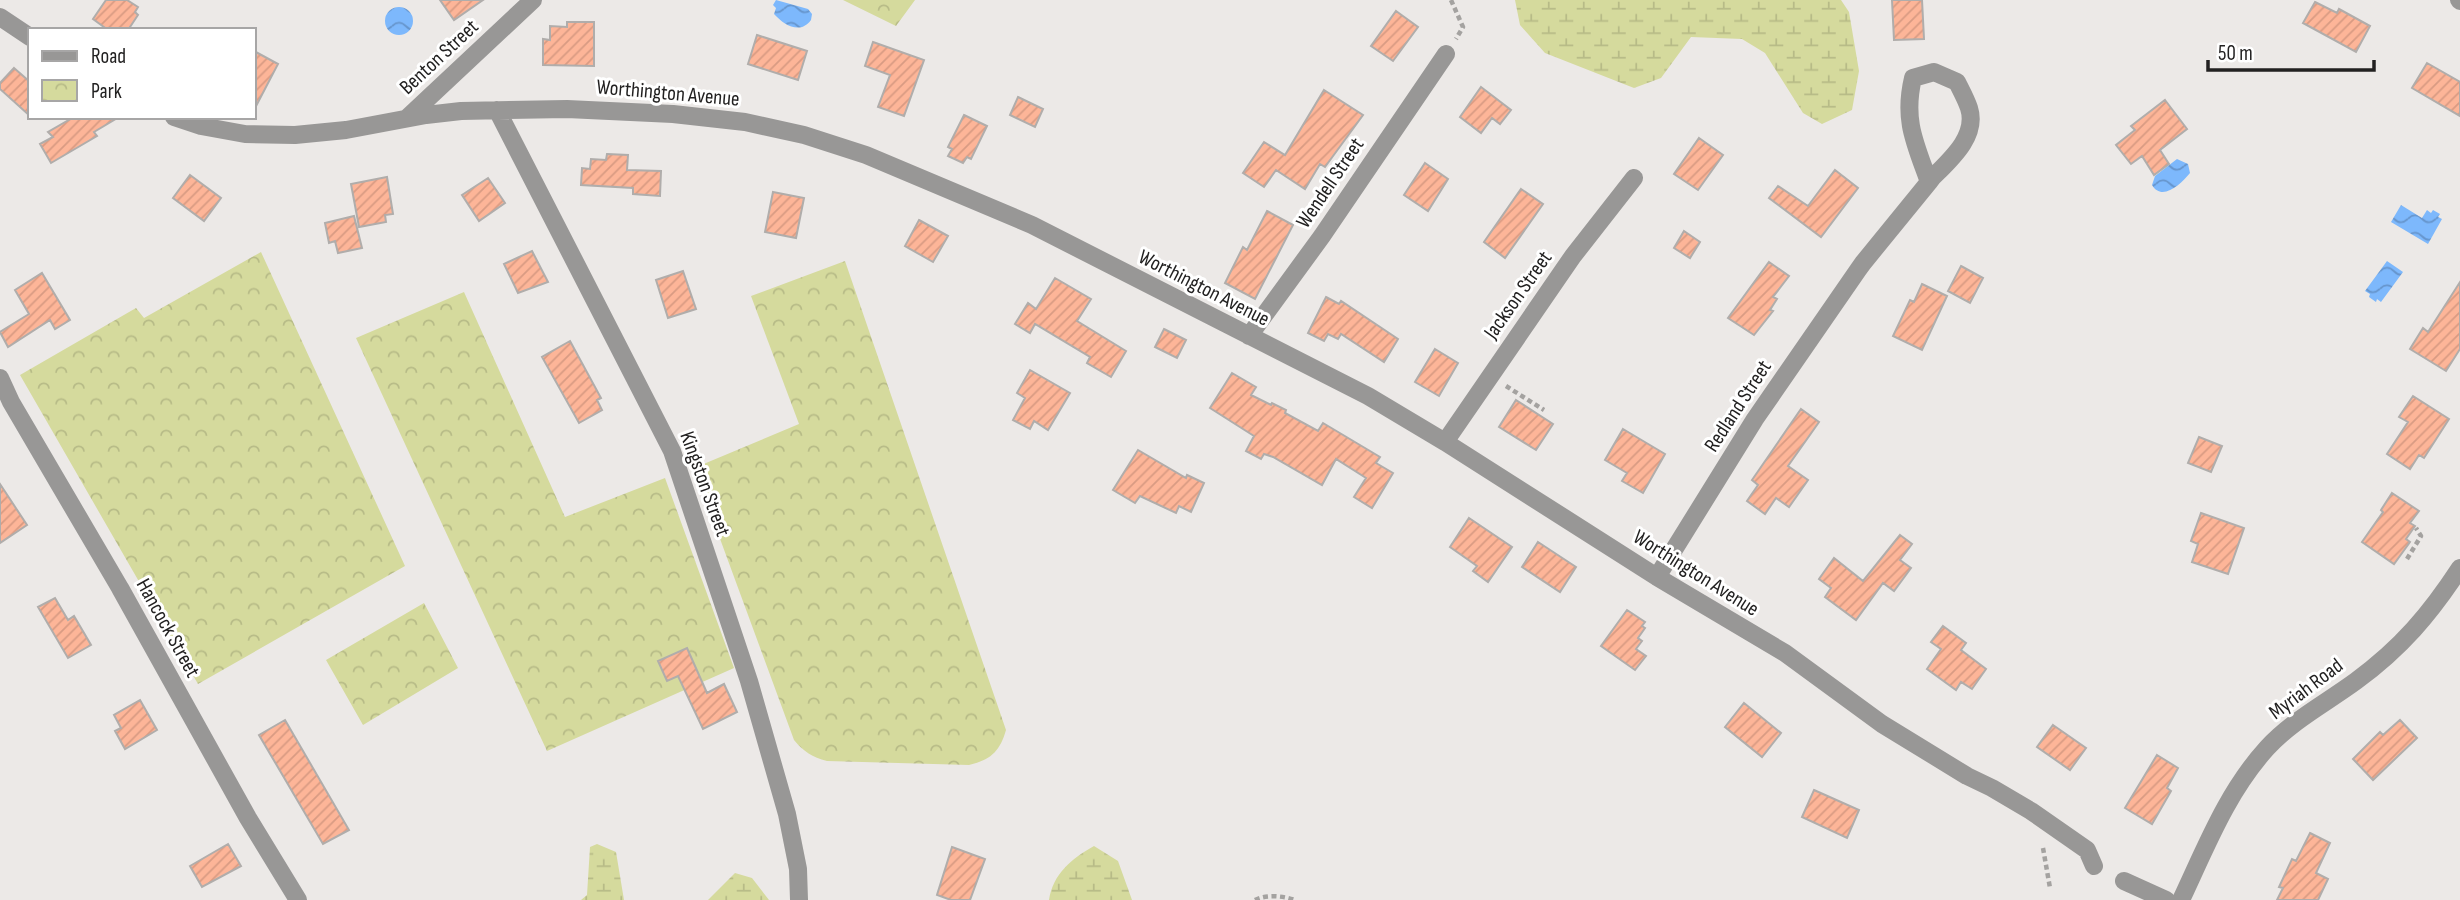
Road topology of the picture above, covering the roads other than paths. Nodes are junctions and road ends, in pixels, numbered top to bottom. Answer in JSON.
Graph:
{"nodes":[{"id":1,"x":533,"y":0,"type":"edge"},
{"id":2,"x":0,"y":17,"type":"edge"},
{"id":3,"x":28,"y":36,"type":"edge"},
{"id":4,"x":1446,"y":54,"type":"road end"},
{"id":5,"x":497,"y":110,"type":"junction"},
{"id":6,"x":407,"y":118,"type":"junction"},
{"id":7,"x":179,"y":119,"type":"edge"},
{"id":8,"x":1634,"y":178,"type":"dead end"},
{"id":9,"x":1929,"y":182,"type":"junction"},
{"id":10,"x":1249,"y":336,"type":"junction"},
{"id":11,"x":0,"y":378,"type":"edge"},
{"id":12,"x":1445,"y":442,"type":"junction"},
{"id":13,"x":2460,"y":568,"type":"edge"},
{"id":14,"x":1657,"y":577,"type":"junction"},
{"id":15,"x":2094,"y":866,"type":"dead end"},
{"id":16,"x":2124,"y":881,"type":"dead end"},
{"id":17,"x":298,"y":900,"type":"edge"},
{"id":18,"x":799,"y":900,"type":"edge"},
{"id":19,"x":2166,"y":900,"type":"edge"},
{"id":20,"x":2181,"y":900,"type":"edge"}],
"edges":[{"from":1,"to":6,"type":"street","name":"Benton Street"},
{"from":2,"to":3,"type":"street"},
{"from":4,"to":10,"type":"street","name":"Wendell Street"},
{"from":5,"to":6,"type":"street","name":"Worthington Avenue"},
{"from":5,"to":10,"type":"street","name":"Worthington Avenue"},
{"from":5,"to":18,"type":"street","name":"Kingston Street"},
{"from":6,"to":7,"type":"street","name":"Worthington Avenue"},
{"from":8,"to":12,"type":"street","name":"Jackson Street"},
{"from":9,"to":9,"type":"street","name":"Redland Street"},
{"from":9,"to":14,"type":"street","name":"Redland Street"},
{"from":10,"to":12,"type":"street","name":"Worthington Avenue"},
{"from":11,"to":17,"type":"street","name":"Hancock Street"},
{"from":12,"to":14,"type":"street","name":"Worthington Avenue"},
{"from":13,"to":20,"type":"street","name":"Myriah Road"},
{"from":14,"to":15,"type":"street","name":"Worthington Avenue"},
{"from":16,"to":19,"type":"street"}]}
